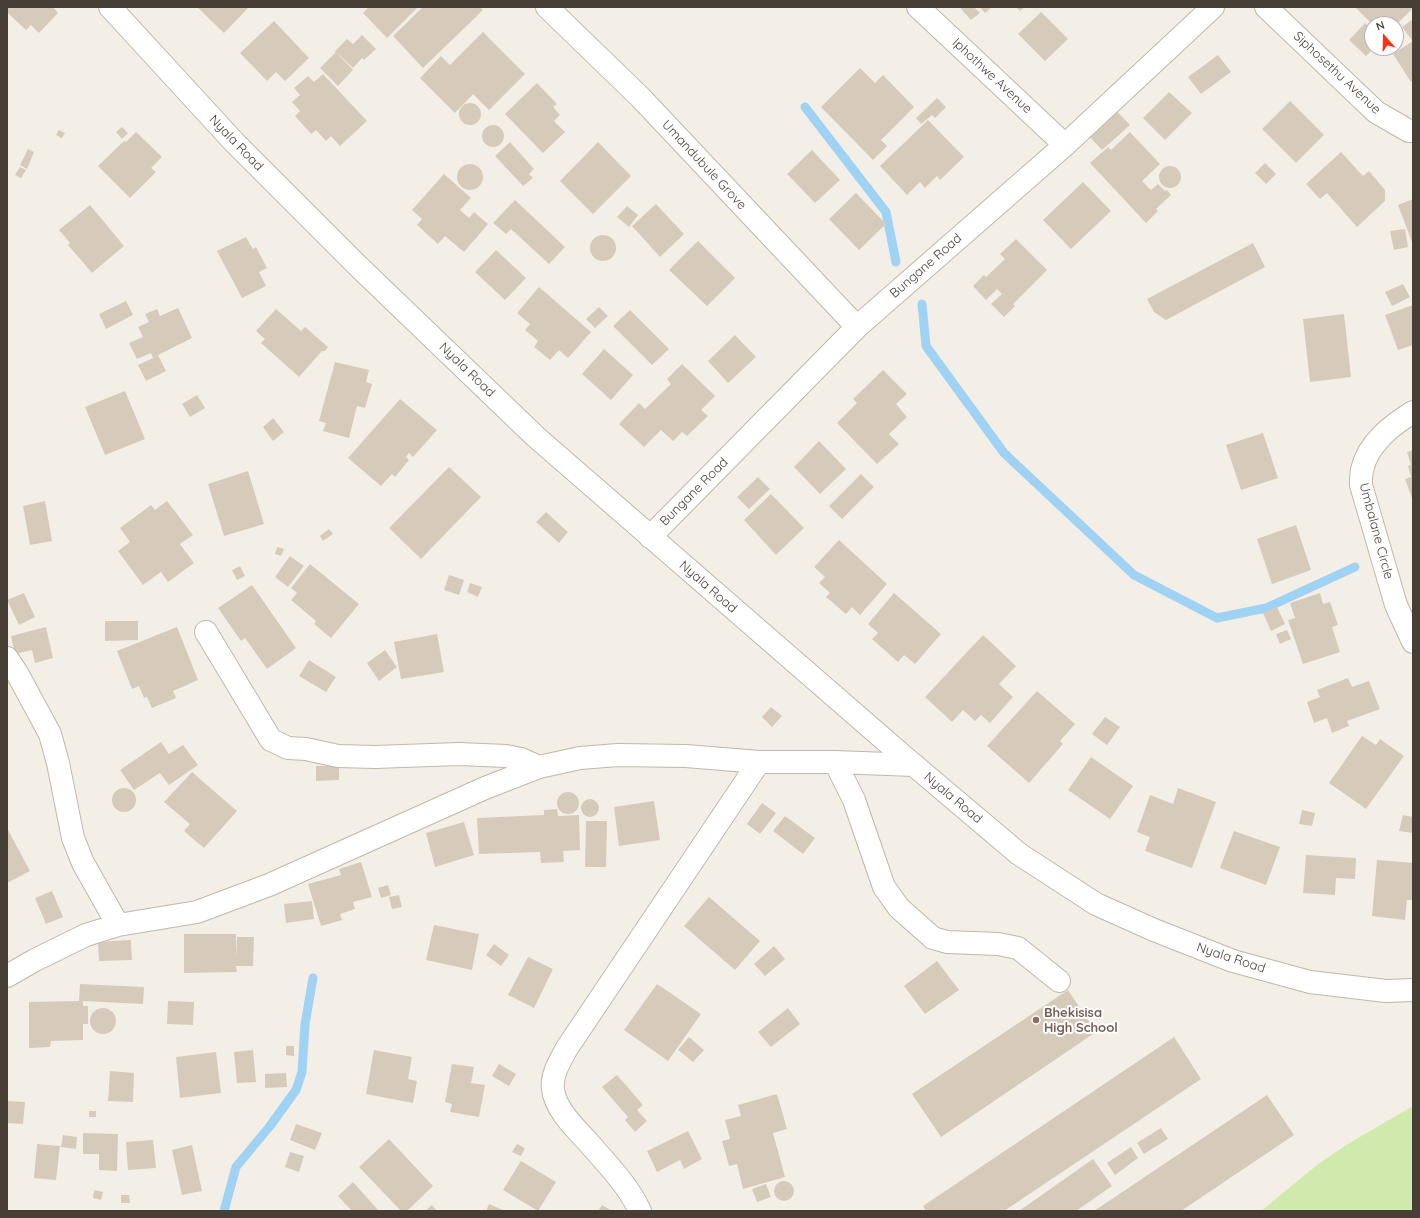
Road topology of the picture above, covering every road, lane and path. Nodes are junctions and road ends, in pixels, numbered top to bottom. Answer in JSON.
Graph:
{"nodes":[{"id":1,"x":110,"y":7,"type":"edge"},
{"id":2,"x":547,"y":7,"type":"edge"},
{"id":3,"x":918,"y":7,"type":"edge"},
{"id":4,"x":1213,"y":7,"type":"edge"},
{"id":5,"x":1266,"y":7,"type":"edge"},
{"id":6,"x":1413,"y":132,"type":"edge"},
{"id":7,"x":1065,"y":145,"type":"junction"},
{"id":8,"x":857,"y":327,"type":"junction"},
{"id":9,"x":1413,"y":412,"type":"edge"},
{"id":10,"x":650,"y":536,"type":"junction"},
{"id":11,"x":206,"y":632,"type":"dead end"},
{"id":12,"x":1413,"y":642,"type":"edge"},
{"id":13,"x":7,"y":658,"type":"edge"},
{"id":14,"x":759,"y":762,"type":"junction"},
{"id":15,"x":835,"y":762,"type":"junction"},
{"id":16,"x":914,"y":765,"type":"junction"},
{"id":17,"x":539,"y":767,"type":"junction"},
{"id":18,"x":118,"y":925,"type":"junction"},
{"id":19,"x":7,"y":976,"type":"edge"},
{"id":20,"x":1060,"y":981,"type":"dead end"},
{"id":21,"x":1413,"y":990,"type":"edge"},
{"id":22,"x":640,"y":1211,"type":"edge"}],
"edges":[{"from":1,"to":10,"type":"street","name":"Nyala Road"},
{"from":2,"to":8,"type":"street","name":"Umandubule Grove"},
{"from":3,"to":7,"type":"street","name":"Iphothwe Avenue"},
{"from":4,"to":7,"type":"street","name":"Bungane Road"},
{"from":5,"to":6,"type":"street","name":"Siphosethu Avenue"},
{"from":7,"to":8,"type":"street","name":"Bungane Road"},
{"from":8,"to":10,"type":"street","name":"Bungane Road"},
{"from":9,"to":12,"type":"street","name":"Umbalane Circle"},
{"from":10,"to":16,"type":"street","name":"Nyala Road"},
{"from":11,"to":17,"type":"street"},
{"from":13,"to":18,"type":"street"},
{"from":14,"to":15,"type":"street"},
{"from":14,"to":17,"type":"street"},
{"from":14,"to":22,"type":"street"},
{"from":15,"to":16,"type":"street"},
{"from":15,"to":20,"type":"street"},
{"from":16,"to":21,"type":"street","name":"Nyala Road"},
{"from":17,"to":18,"type":"street"},
{"from":18,"to":19,"type":"street"}]}
